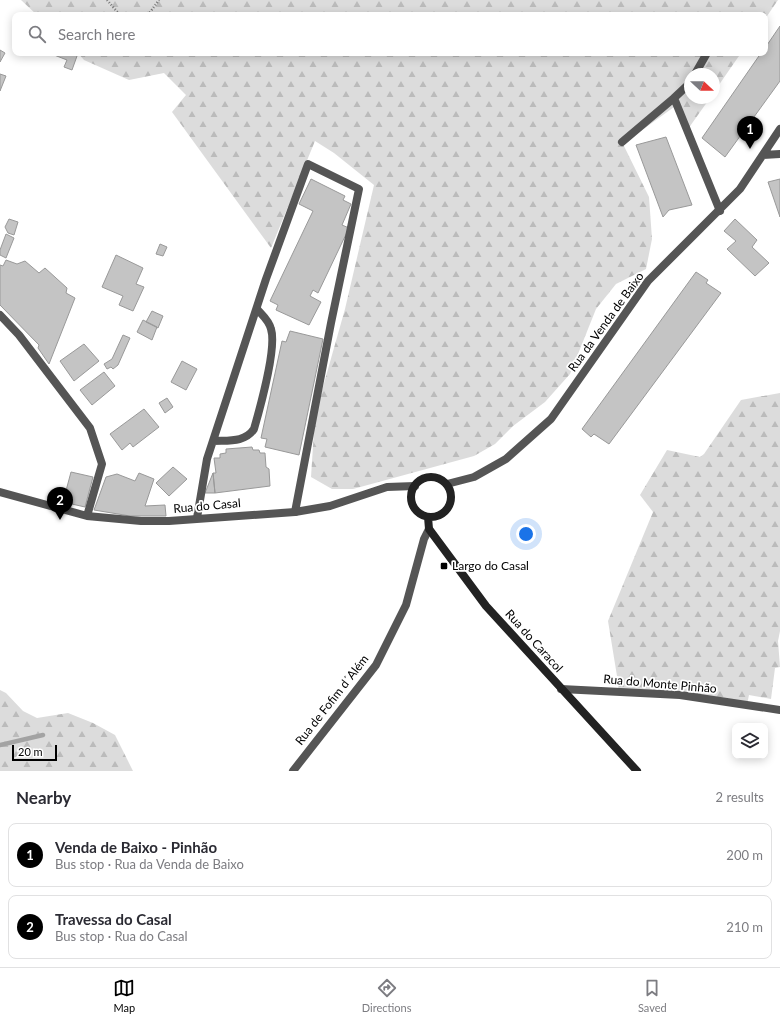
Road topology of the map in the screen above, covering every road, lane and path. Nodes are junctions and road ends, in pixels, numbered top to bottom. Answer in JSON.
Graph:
{"nodes":[{"id":1,"x":107,"y":0,"type":"edge"},
{"id":2,"x":159,"y":0,"type":"edge"},
{"id":3,"x":117,"y":12,"type":"edge"},
{"id":4,"x":150,"y":12,"type":"edge"},
{"id":5,"x":705,"y":56,"type":"edge"},
{"id":6,"x":698,"y":68,"type":"edge"},
{"id":7,"x":684,"y":89,"type":"edge"},
{"id":8,"x":674,"y":98,"type":"junction"},
{"id":9,"x":780,"y":129,"type":"edge"},
{"id":10,"x":622,"y":142,"type":"dead end"},
{"id":11,"x":763,"y":154,"type":"junction"},
{"id":12,"x":780,"y":154,"type":"edge"},
{"id":13,"x":720,"y":211,"type":"junction"},
{"id":14,"x":256,"y":309,"type":"junction"},
{"id":15,"x":0,"y":315,"type":"edge"},
{"id":16,"x":213,"y":440,"type":"junction"},
{"id":17,"x":446,"y":484,"type":"junction"},
{"id":18,"x":415,"y":486,"type":"junction"},
{"id":19,"x":0,"y":492,"type":"edge"},
{"id":20,"x":295,"y":512,"type":"junction"},
{"id":21,"x":88,"y":516,"type":"junction"},
{"id":22,"x":428,"y":517,"type":"junction"},
{"id":23,"x":197,"y":518,"type":"junction"},
{"id":24,"x":429,"y":530,"type":"junction"},
{"id":25,"x":561,"y":689,"type":"junction"},
{"id":26,"x":780,"y":710,"type":"edge"},
{"id":27,"x":293,"y":771,"type":"edge"},
{"id":28,"x":637,"y":771,"type":"edge"}],
"edges":[{"from":1,"to":3,"type":"path"},
{"from":2,"to":4,"type":"path"},
{"from":5,"to":6,"type":"street"},
{"from":7,"to":8,"type":"street"},
{"from":8,"to":10,"type":"street"},
{"from":8,"to":13,"type":"street"},
{"from":9,"to":11,"type":"street","name":"Rua da Venda de Baixo"},
{"from":11,"to":12,"type":"street"},
{"from":11,"to":13,"type":"street","name":"Rua da Venda de Baixo"},
{"from":13,"to":17,"type":"street","name":"Rua da Venda de Baixo"},
{"from":14,"to":16,"type":"street"},
{"from":14,"to":16,"type":"street"},
{"from":14,"to":20,"type":"street"},
{"from":15,"to":21,"type":"street"},
{"from":16,"to":23,"type":"street"},
{"from":17,"to":18,"type":"street"},
{"from":17,"to":22,"type":"street"},
{"from":18,"to":20,"type":"street","name":"Rua do Casal"},
{"from":18,"to":22,"type":"street"},
{"from":19,"to":21,"type":"street","name":"Rua do Casal"},
{"from":20,"to":23,"type":"street","name":"Rua do Casal"},
{"from":21,"to":23,"type":"street","name":"Rua do Casal"},
{"from":22,"to":24,"type":"street"},
{"from":24,"to":25,"type":"street","name":"Rua do Caracol"},
{"from":24,"to":27,"type":"street","name":"Rua de Fofim d´Além"},
{"from":25,"to":26,"type":"street","name":"Rua do Monte Pinhão"},
{"from":25,"to":28,"type":"street","name":"Rua do Caracol"}]}
